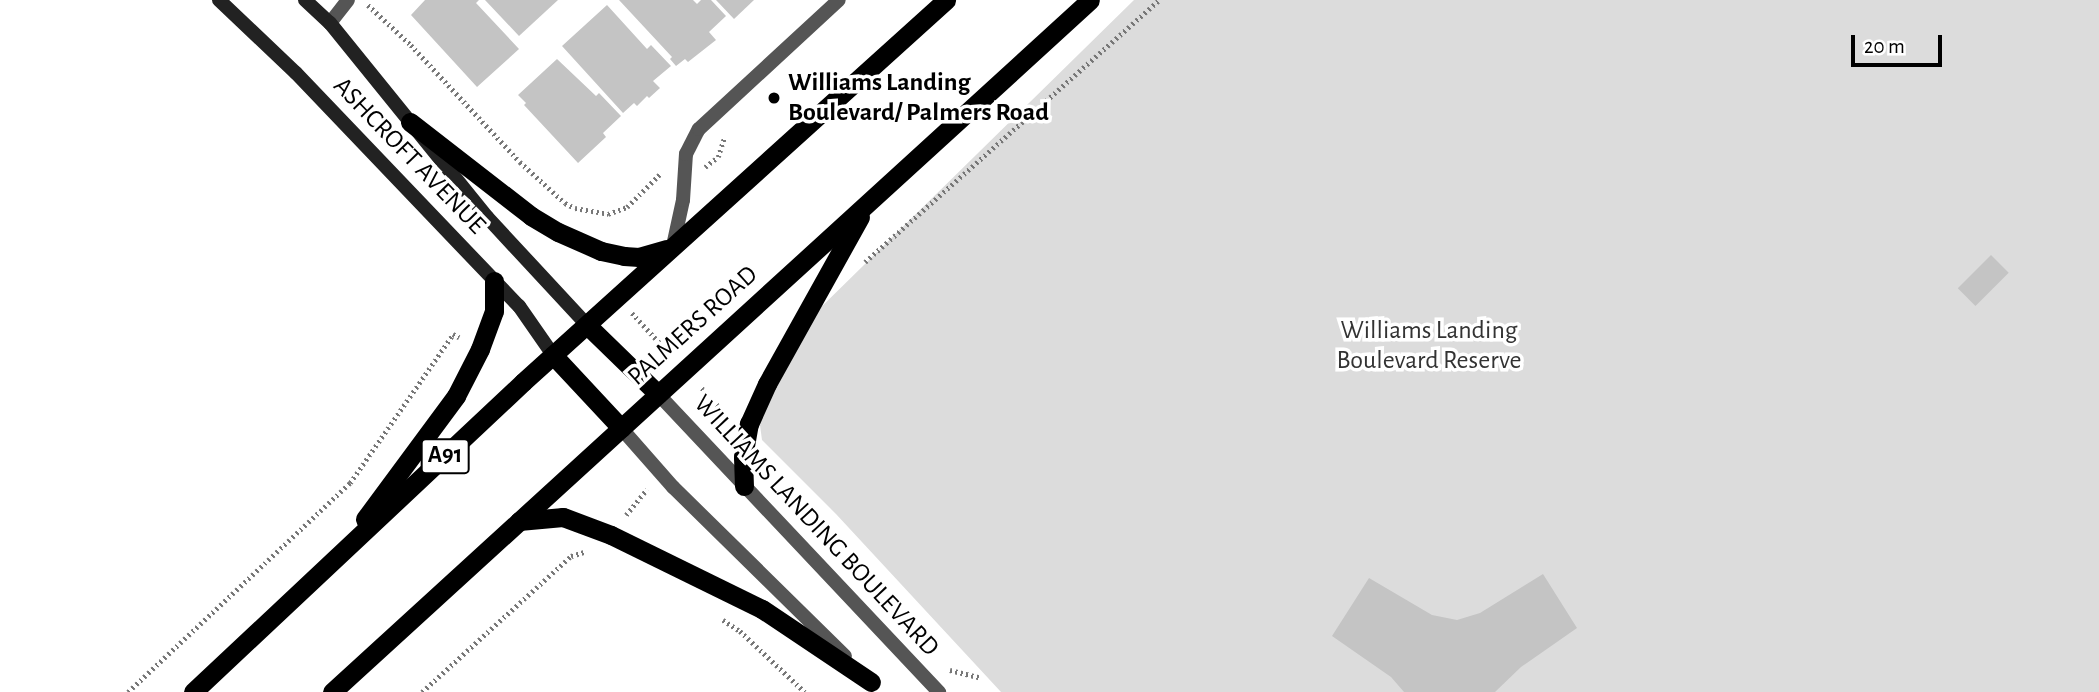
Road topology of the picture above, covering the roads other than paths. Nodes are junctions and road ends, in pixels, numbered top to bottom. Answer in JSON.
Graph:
{"nodes":[{"id":1,"x":219,"y":0,"type":"edge"},
{"id":2,"x":305,"y":0,"type":"edge"},
{"id":3,"x":348,"y":0,"type":"edge"},
{"id":4,"x":839,"y":0,"type":"edge"},
{"id":5,"x":946,"y":0,"type":"edge"},
{"id":6,"x":1090,"y":0,"type":"edge"},
{"id":7,"x":330,"y":23,"type":"junction"},
{"id":8,"x":410,"y":122,"type":"junction"},
{"id":9,"x":870,"y":201,"type":"junction"},
{"id":10,"x":673,"y":246,"type":"junction"},
{"id":11,"x":494,"y":281,"type":"junction"},
{"id":12,"x":587,"y":325,"type":"junction"},
{"id":13,"x":553,"y":355,"type":"junction"},
{"id":14,"x":658,"y":394,"type":"junction"},
{"id":15,"x":621,"y":428,"type":"junction"},
{"id":16,"x":744,"y":486,"type":"junction"},
{"id":17,"x":519,"y":521,"type":"junction"},
{"id":18,"x":337,"y":557,"type":"junction"},
{"id":19,"x":875,"y":687,"type":"edge"},
{"id":20,"x":193,"y":692,"type":"edge"},
{"id":21,"x":332,"y":692,"type":"edge"},
{"id":22,"x":939,"y":692,"type":"edge"}],
"edges":[{"from":1,"to":11,"type":"main road","name":"ASHCROFT AVENUE"},
{"from":2,"to":7,"type":"main road","name":"ASHCROFT AVENUE"},
{"from":3,"to":7,"type":"street"},
{"from":4,"to":10,"type":"street"},
{"from":5,"to":10,"type":"highway","number":"A91"},
{"from":6,"to":9,"type":"highway","name":"PALMERS ROAD"},
{"from":7,"to":8,"type":"main road","name":"ASHCROFT AVENUE"},
{"from":8,"to":10,"type":"highway"},
{"from":8,"to":12,"type":"main road","name":"ASHCROFT AVENUE"},
{"from":9,"to":14,"type":"highway","name":"PALMERS ROAD"},
{"from":9,"to":16,"type":"highway"},
{"from":10,"to":12,"type":"highway","number":"A91"},
{"from":11,"to":13,"type":"main road","name":"ASHCROFT AVENUE"},
{"from":11,"to":18,"type":"highway"},
{"from":12,"to":13,"type":"highway","number":"A91"},
{"from":12,"to":14,"type":"highway"},
{"from":13,"to":15,"type":"highway"},
{"from":13,"to":18,"type":"highway","number":"A91"},
{"from":14,"to":15,"type":"highway","name":"PALMERS ROAD"},
{"from":14,"to":16,"type":"street","name":"WILLIAMS LANDING BOULEVARD"},
{"from":15,"to":17,"type":"highway","name":"PALMERS ROAD"},
{"from":15,"to":19,"type":"street"},
{"from":16,"to":22,"type":"street","name":"WILLIAMS LANDING BOULEVARD"},
{"from":17,"to":19,"type":"highway"},
{"from":17,"to":21,"type":"highway","name":"PALMERS ROAD"},
{"from":18,"to":20,"type":"highway","number":"A91"}]}
